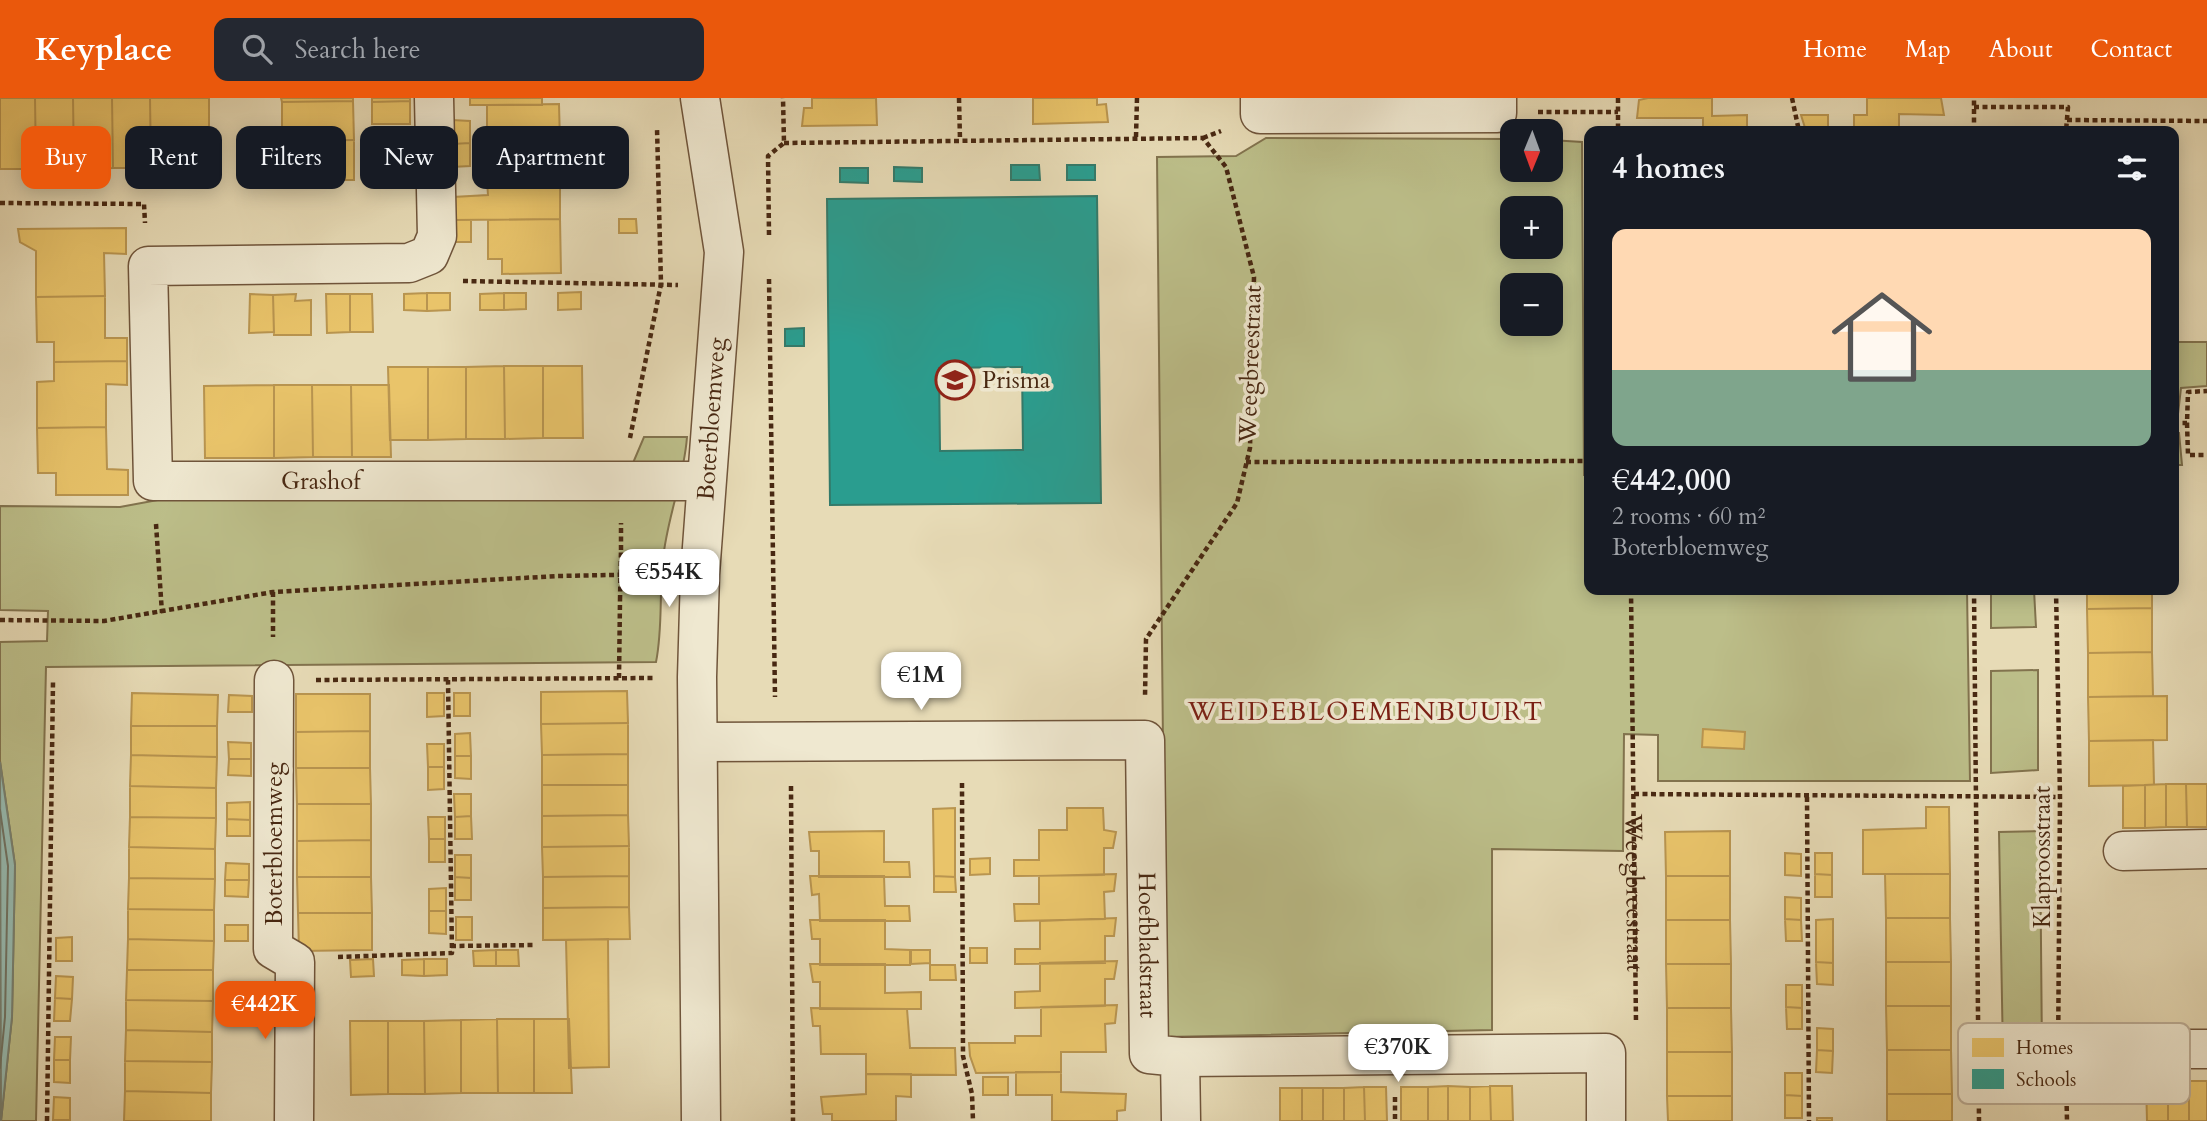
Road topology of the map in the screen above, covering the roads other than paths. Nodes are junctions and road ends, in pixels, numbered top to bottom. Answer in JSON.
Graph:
{"nodes":[{"id":1,"x":434,"y":98,"type":"edge"},
{"id":2,"x":699,"y":98,"type":"edge"},
{"id":3,"x":1261,"y":98,"type":"edge"},
{"id":4,"x":1497,"y":105,"type":"edge"},
{"id":5,"x":706,"y":481,"type":"junction"},
{"id":6,"x":274,"y":680,"type":"road end"},
{"id":7,"x":699,"y":742,"type":"junction"},
{"id":8,"x":2207,"y":849,"type":"edge"},
{"id":9,"x":2123,"y":851,"type":"dead end"},
{"id":10,"x":1180,"y":1057,"type":"junction"},
{"id":11,"x":294,"y":1121,"type":"edge"},
{"id":12,"x":701,"y":1121,"type":"edge"},
{"id":13,"x":1181,"y":1121,"type":"edge"},
{"id":14,"x":1606,"y":1121,"type":"edge"}],
"edges":[{"from":1,"to":5,"type":"street","name":"Grashof"},
{"from":2,"to":5,"type":"street","name":"Boterbloemweg"},
{"from":3,"to":4,"type":"street"},
{"from":5,"to":7,"type":"street","name":"Boterbloemweg"},
{"from":6,"to":11,"type":"street","name":"Boterbloemweg"},
{"from":7,"to":10,"type":"street","name":"Hoefbladstraat"},
{"from":7,"to":12,"type":"street","name":"Boterbloemweg"},
{"from":8,"to":9,"type":"street"},
{"from":10,"to":13,"type":"street"},
{"from":10,"to":14,"type":"street"}]}
